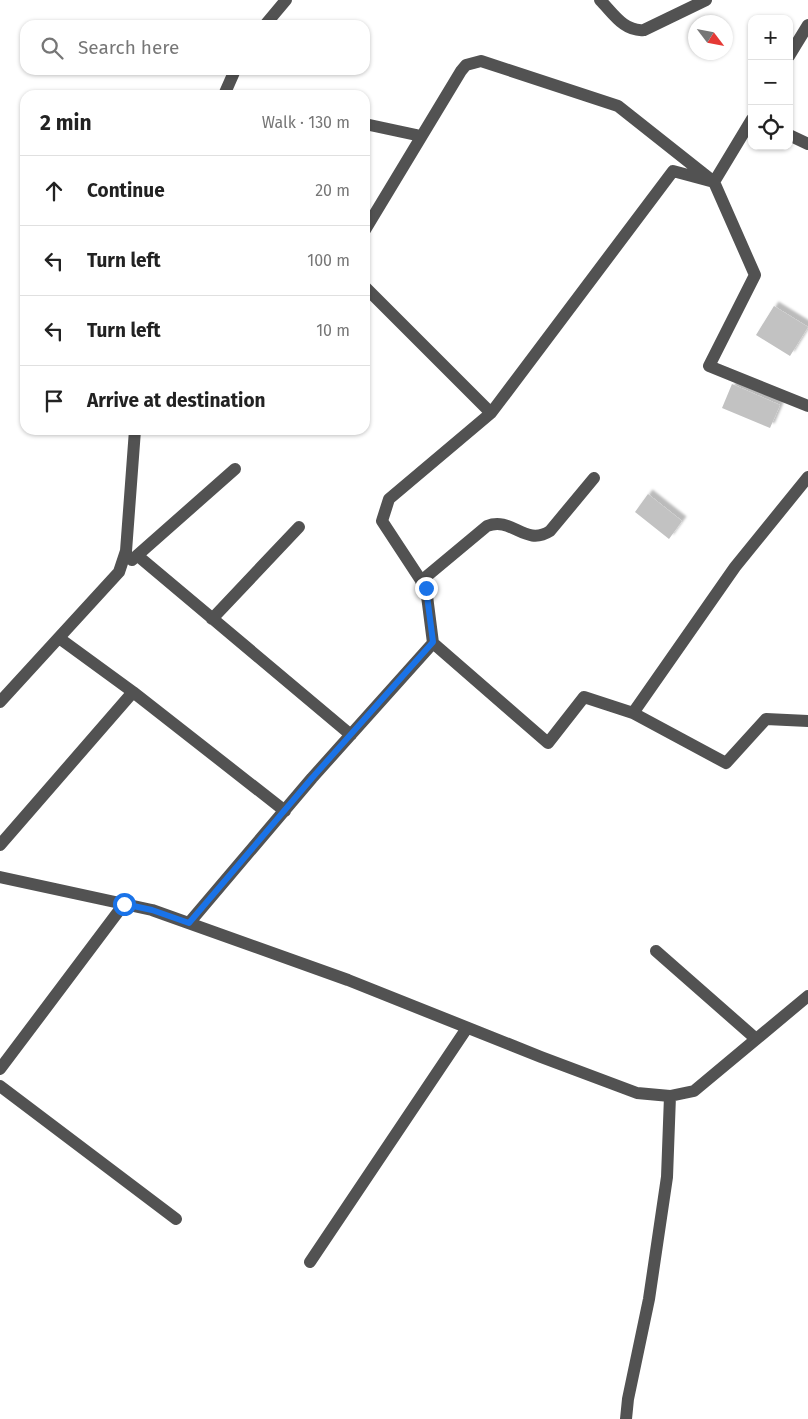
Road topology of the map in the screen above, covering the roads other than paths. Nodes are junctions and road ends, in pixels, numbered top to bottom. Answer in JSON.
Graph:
{"nodes":[{"id":1,"x":286,"y":0,"type":"edge"},
{"id":2,"x":600,"y":0,"type":"edge"},
{"id":3,"x":706,"y":0,"type":"edge"},
{"id":4,"x":269,"y":20,"type":"edge"},
{"id":5,"x":807,"y":28,"type":"edge"},
{"id":6,"x":793,"y":50,"type":"edge"},
{"id":7,"x":234,"y":75,"type":"edge"},
{"id":8,"x":230,"y":90,"type":"edge"},
{"id":9,"x":370,"y":125,"type":"edge"},
{"id":10,"x":748,"y":126,"type":"edge"},
{"id":11,"x":421,"y":136,"type":"junction"},
{"id":12,"x":793,"y":137,"type":"edge"},
{"id":13,"x":808,"y":144,"type":"edge"},
{"id":14,"x":714,"y":182,"type":"junction"},
{"id":15,"x":370,"y":222,"type":"edge"},
{"id":16,"x":370,"y":292,"type":"edge"},
{"id":17,"x":808,"y":406,"type":"edge"},
{"id":18,"x":491,"y":413,"type":"junction"},
{"id":19,"x":135,"y":435,"type":"edge"},
{"id":20,"x":236,"y":469,"type":"dead end"},
{"id":21,"x":808,"y":477,"type":"edge"},
{"id":22,"x":594,"y":478,"type":"dead end"},
{"id":23,"x":298,"y":527,"type":"dead end"},
{"id":24,"x":138,"y":556,"type":"junction"},
{"id":25,"x":119,"y":572,"type":"junction"},
{"id":26,"x":421,"y":581,"type":"junction"},
{"id":27,"x":212,"y":619,"type":"junction"},
{"id":28,"x":59,"y":638,"type":"junction"},
{"id":29,"x":433,"y":642,"type":"junction"},
{"id":30,"x":133,"y":692,"type":"junction"},
{"id":31,"x":0,"y":702,"type":"edge"},
{"id":32,"x":633,"y":712,"type":"junction"},
{"id":33,"x":808,"y":720,"type":"edge"},
{"id":34,"x":350,"y":735,"type":"junction"},
{"id":35,"x":285,"y":811,"type":"junction"},
{"id":36,"x":0,"y":845,"type":"edge"},
{"id":37,"x":0,"y":877,"type":"edge"},
{"id":38,"x":124,"y":904,"type":"junction"},
{"id":39,"x":189,"y":923,"type":"junction"},
{"id":40,"x":656,"y":951,"type":"dead end"},
{"id":41,"x":808,"y":996,"type":"edge"},
{"id":42,"x":467,"y":1028,"type":"junction"},
{"id":43,"x":755,"y":1038,"type":"junction"},
{"id":44,"x":0,"y":1069,"type":"edge"},
{"id":45,"x":0,"y":1086,"type":"edge"},
{"id":46,"x":670,"y":1096,"type":"junction"},
{"id":47,"x":176,"y":1219,"type":"dead end"},
{"id":48,"x":310,"y":1262,"type":"dead end"},
{"id":49,"x":626,"y":1419,"type":"edge"}],
"edges":[{"from":1,"to":4,"type":"street"},
{"from":2,"to":3,"type":"street"},
{"from":5,"to":6,"type":"street"},
{"from":7,"to":8,"type":"street"},
{"from":9,"to":11,"type":"street"},
{"from":10,"to":14,"type":"street"},
{"from":11,"to":14,"type":"street"},
{"from":11,"to":15,"type":"street"},
{"from":12,"to":13,"type":"street"},
{"from":14,"to":17,"type":"street"},
{"from":14,"to":18,"type":"street"},
{"from":16,"to":18,"type":"street"},
{"from":18,"to":26,"type":"street"},
{"from":19,"to":25,"type":"street"},
{"from":20,"to":24,"type":"street"},
{"from":21,"to":32,"type":"street"},
{"from":22,"to":26,"type":"street"},
{"from":23,"to":27,"type":"street"},
{"from":24,"to":25,"type":"street"},
{"from":24,"to":27,"type":"street"},
{"from":25,"to":28,"type":"street"},
{"from":26,"to":29,"type":"street"},
{"from":27,"to":34,"type":"street"},
{"from":28,"to":30,"type":"street"},
{"from":28,"to":31,"type":"street"},
{"from":29,"to":32,"type":"street"},
{"from":29,"to":34,"type":"street"},
{"from":30,"to":35,"type":"street"},
{"from":30,"to":36,"type":"street"},
{"from":32,"to":33,"type":"street"},
{"from":34,"to":35,"type":"street"},
{"from":35,"to":39,"type":"street"},
{"from":37,"to":38,"type":"street"},
{"from":38,"to":39,"type":"street"},
{"from":38,"to":44,"type":"street"},
{"from":39,"to":42,"type":"street"},
{"from":40,"to":43,"type":"street"},
{"from":41,"to":43,"type":"street"},
{"from":42,"to":46,"type":"street"},
{"from":42,"to":48,"type":"street"},
{"from":43,"to":46,"type":"street"},
{"from":45,"to":47,"type":"street"},
{"from":46,"to":49,"type":"street"}]}
